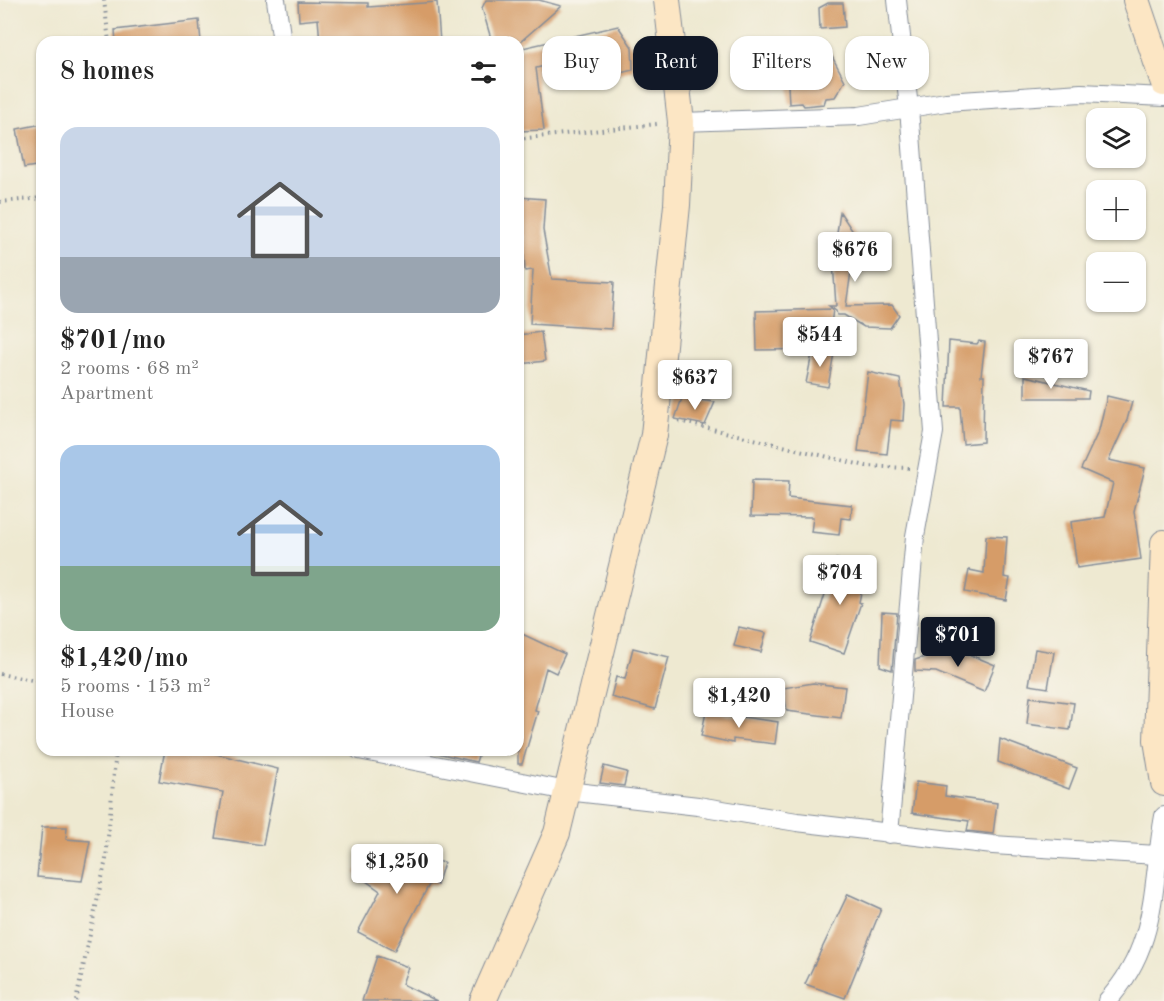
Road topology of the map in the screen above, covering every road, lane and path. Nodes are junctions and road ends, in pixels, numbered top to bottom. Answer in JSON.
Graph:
{"nodes":[{"id":1,"x":104,"y":0,"type":"edge"},
{"id":2,"x":276,"y":0,"type":"edge"},
{"id":3,"x":667,"y":0,"type":"edge"},
{"id":4,"x":897,"y":0,"type":"edge"},
{"id":5,"x":1136,"y":0,"type":"edge"},
{"id":6,"x":108,"y":36,"type":"edge"},
{"id":7,"x":281,"y":36,"type":"edge"},
{"id":8,"x":1164,"y":83,"type":"edge"},
{"id":9,"x":1164,"y":97,"type":"edge"},
{"id":10,"x":909,"y":108,"type":"junction"},
{"id":11,"x":681,"y":122,"type":"junction"},
{"id":12,"x":524,"y":137,"type":"edge"},
{"id":13,"x":36,"y":199,"type":"edge"},
{"id":14,"x":0,"y":202,"type":"edge"},
{"id":15,"x":656,"y":416,"type":"junction"},
{"id":16,"x":928,"y":469,"type":"junction"},
{"id":17,"x":1164,"y":543,"type":"edge"},
{"id":18,"x":0,"y":674,"type":"edge"},
{"id":19,"x":36,"y":681,"type":"edge"},
{"id":20,"x":115,"y":756,"type":"edge"},
{"id":21,"x":389,"y":756,"type":"edge"},
{"id":22,"x":1164,"y":783,"type":"edge"},
{"id":23,"x":567,"y":791,"type":"junction"},
{"id":24,"x":1164,"y":816,"type":"edge"},
{"id":25,"x":889,"y":834,"type":"junction"},
{"id":26,"x":1156,"y":855,"type":"junction"},
{"id":27,"x":76,"y":1001,"type":"edge"},
{"id":28,"x":483,"y":1001,"type":"edge"},
{"id":29,"x":1107,"y":1001,"type":"edge"}],
"edges":[{"from":1,"to":6,"type":"path"},
{"from":2,"to":7,"type":"street"},
{"from":3,"to":11,"type":"main road"},
{"from":4,"to":10,"type":"street"},
{"from":5,"to":8,"type":"main road"},
{"from":9,"to":10,"type":"street"},
{"from":10,"to":11,"type":"street"},
{"from":10,"to":16,"type":"street"},
{"from":11,"to":12,"type":"path"},
{"from":11,"to":15,"type":"main road"},
{"from":13,"to":14,"type":"path"},
{"from":15,"to":16,"type":"path"},
{"from":15,"to":23,"type":"main road"},
{"from":16,"to":25,"type":"street"},
{"from":17,"to":22,"type":"main road"},
{"from":18,"to":19,"type":"path"},
{"from":20,"to":27,"type":"path"},
{"from":21,"to":23,"type":"street"},
{"from":23,"to":25,"type":"street"},
{"from":23,"to":28,"type":"main road"},
{"from":24,"to":26,"type":"street"},
{"from":25,"to":26,"type":"street"},
{"from":26,"to":29,"type":"street"}]}
